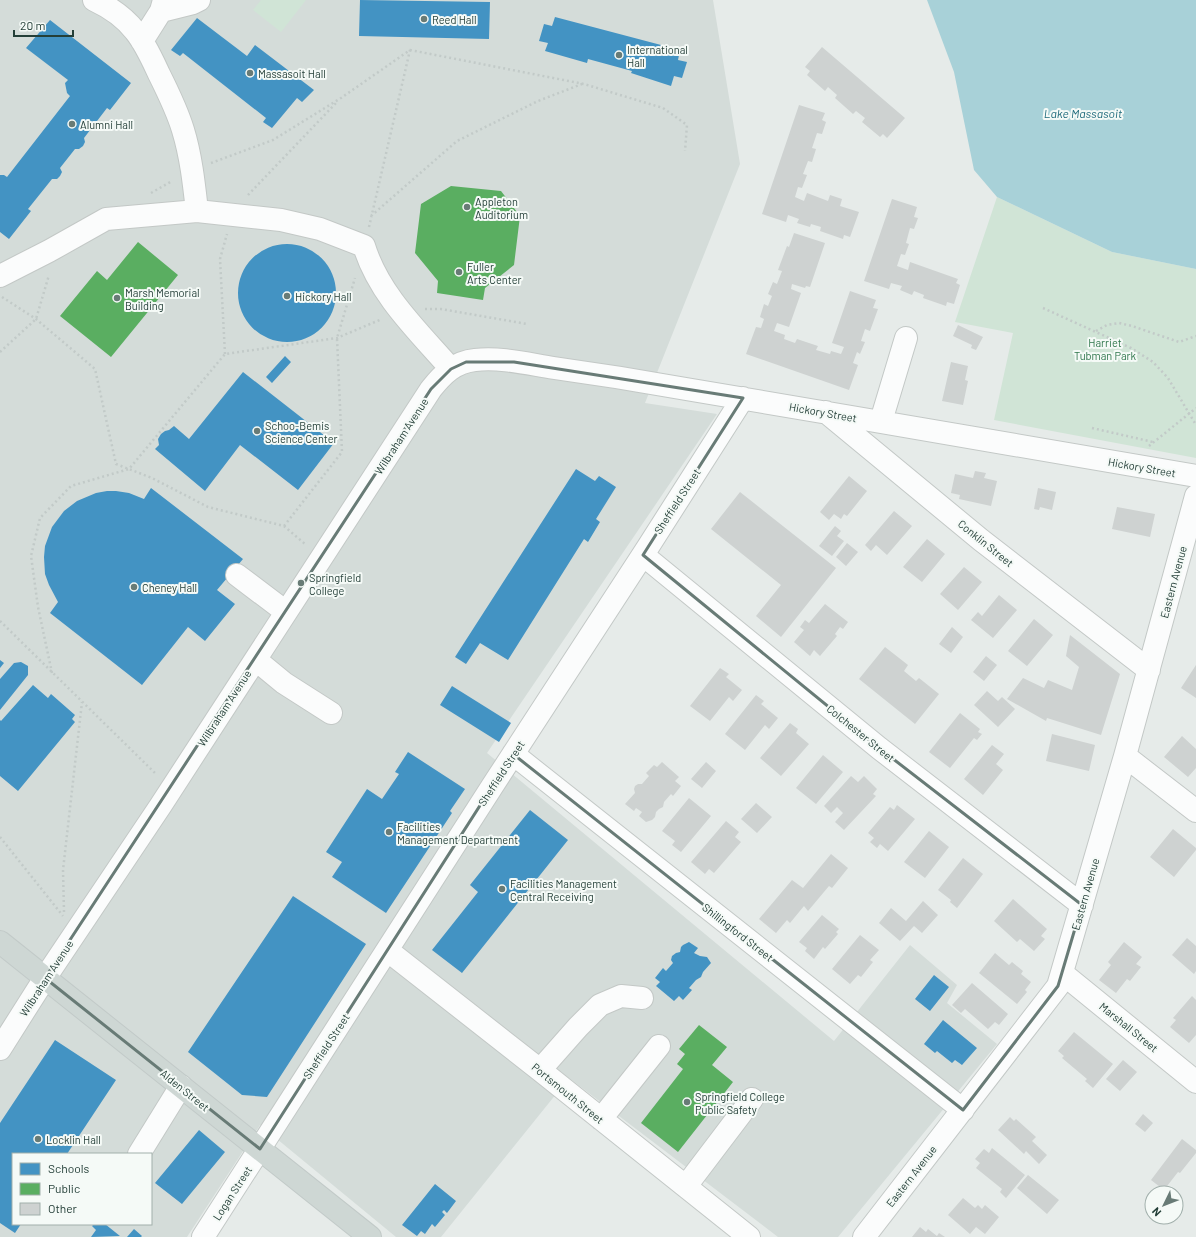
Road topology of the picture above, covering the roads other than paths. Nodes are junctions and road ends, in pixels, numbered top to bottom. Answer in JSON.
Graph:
{"nodes":[{"id":1,"x":94,"y":0,"type":"edge"},
{"id":2,"x":199,"y":0,"type":"edge"},
{"id":3,"x":163,"y":5,"type":"edge"},
{"id":4,"x":142,"y":41,"type":"junction"},
{"id":5,"x":197,"y":211,"type":"junction"},
{"id":6,"x":0,"y":276,"type":"edge"},
{"id":7,"x":906,"y":338,"type":"dead end"},
{"id":8,"x":451,"y":368,"type":"junction"},
{"id":9,"x":743,"y":398,"type":"junction"},
{"id":10,"x":826,"y":412,"type":"junction"},
{"id":11,"x":881,"y":421,"type":"junction"},
{"id":12,"x":1196,"y":476,"type":"edge"},
{"id":13,"x":1196,"y":496,"type":"edge"},
{"id":14,"x":643,"y":555,"type":"junction"},
{"id":15,"x":237,"y":575,"type":"dead end"},
{"id":16,"x":286,"y":612,"type":"junction"},
{"id":17,"x":256,"y":660,"type":"junction"},
{"id":18,"x":1148,"y":670,"type":"junction"},
{"id":19,"x":331,"y":713,"type":"dead end"},
{"id":20,"x":513,"y":754,"type":"junction"},
{"id":21,"x":1125,"y":756,"type":"junction"},
{"id":22,"x":1196,"y":811,"type":"edge"},
{"id":23,"x":1082,"y":905,"type":"junction"},
{"id":24,"x":0,"y":942,"type":"edge"},
{"id":25,"x":387,"y":950,"type":"junction"},
{"id":26,"x":1062,"y":973,"type":"junction"},
{"id":27,"x":45,"y":978,"type":"junction"},
{"id":28,"x":642,"y":998,"type":"dead end"},
{"id":29,"x":659,"y":1046,"type":"dead end"},
{"id":30,"x":0,"y":1049,"type":"edge"},
{"id":31,"x":540,"y":1070,"type":"junction"},
{"id":32,"x":1196,"y":1082,"type":"edge"},
{"id":33,"x":181,"y":1086,"type":"junction"},
{"id":34,"x":752,"y":1099,"type":"dead end"},
{"id":35,"x":963,"y":1110,"type":"junction"},
{"id":36,"x":601,"y":1120,"type":"junction"},
{"id":37,"x":260,"y":1149,"type":"junction"},
{"id":38,"x":140,"y":1153,"type":"edge"},
{"id":39,"x":686,"y":1186,"type":"junction"},
{"id":40,"x":203,"y":1237,"type":"edge"},
{"id":41,"x":370,"y":1237,"type":"edge"},
{"id":42,"x":749,"y":1237,"type":"edge"},
{"id":43,"x":864,"y":1237,"type":"edge"}],
"edges":[{"from":1,"to":4,"type":"street"},
{"from":2,"to":3,"type":"street"},
{"from":3,"to":4,"type":"street"},
{"from":4,"to":5,"type":"street"},
{"from":5,"to":6,"type":"street"},
{"from":5,"to":8,"type":"street"},
{"from":7,"to":11,"type":"street"},
{"from":8,"to":9,"type":"street","name":"Hickory Street"},
{"from":8,"to":16,"type":"street","name":"Wilbraham Avenue"},
{"from":9,"to":10,"type":"street","name":"Hickory Street"},
{"from":9,"to":14,"type":"street","name":"Sheffield Street"},
{"from":10,"to":11,"type":"street","name":"Hickory Street"},
{"from":10,"to":18,"type":"street","name":"Conklin Street"},
{"from":11,"to":12,"type":"street","name":"Hickory Street"},
{"from":13,"to":18,"type":"street","name":"Eastern Avenue"},
{"from":14,"to":20,"type":"street","name":"Sheffield Street"},
{"from":14,"to":23,"type":"street","name":"Colchester Street"},
{"from":15,"to":16,"type":"street"},
{"from":16,"to":17,"type":"street","name":"Wilbraham Avenue"},
{"from":17,"to":19,"type":"street"},
{"from":17,"to":27,"type":"street","name":"Wilbraham Avenue"},
{"from":18,"to":21,"type":"street","name":"Eastern Avenue"},
{"from":20,"to":25,"type":"street","name":"Sheffield Street"},
{"from":20,"to":35,"type":"street","name":"Shillingford Street"},
{"from":21,"to":22,"type":"street"},
{"from":21,"to":23,"type":"street","name":"Eastern Avenue"},
{"from":23,"to":26,"type":"street","name":"Eastern Avenue"},
{"from":24,"to":27,"type":"main road","name":"Alden Street"},
{"from":25,"to":31,"type":"street","name":"Portsmouth Street"},
{"from":25,"to":37,"type":"street","name":"Sheffield Street"},
{"from":26,"to":32,"type":"street","name":"Marshall Street"},
{"from":26,"to":35,"type":"street","name":"Eastern Avenue"},
{"from":27,"to":30,"type":"street","name":"Wilbraham Avenue"},
{"from":27,"to":33,"type":"main road","name":"Alden Street"},
{"from":28,"to":31,"type":"street"},
{"from":29,"to":36,"type":"street"},
{"from":31,"to":36,"type":"street","name":"Portsmouth Street"},
{"from":33,"to":37,"type":"main road","name":"Alden Street"},
{"from":33,"to":38,"type":"street"},
{"from":34,"to":39,"type":"street"},
{"from":35,"to":43,"type":"street","name":"Eastern Avenue"},
{"from":36,"to":39,"type":"street","name":"Portsmouth Street"},
{"from":37,"to":40,"type":"street","name":"Logan Street"},
{"from":37,"to":41,"type":"main road","name":"Alden Street"},
{"from":39,"to":42,"type":"street","name":"Portsmouth Street"}]}
